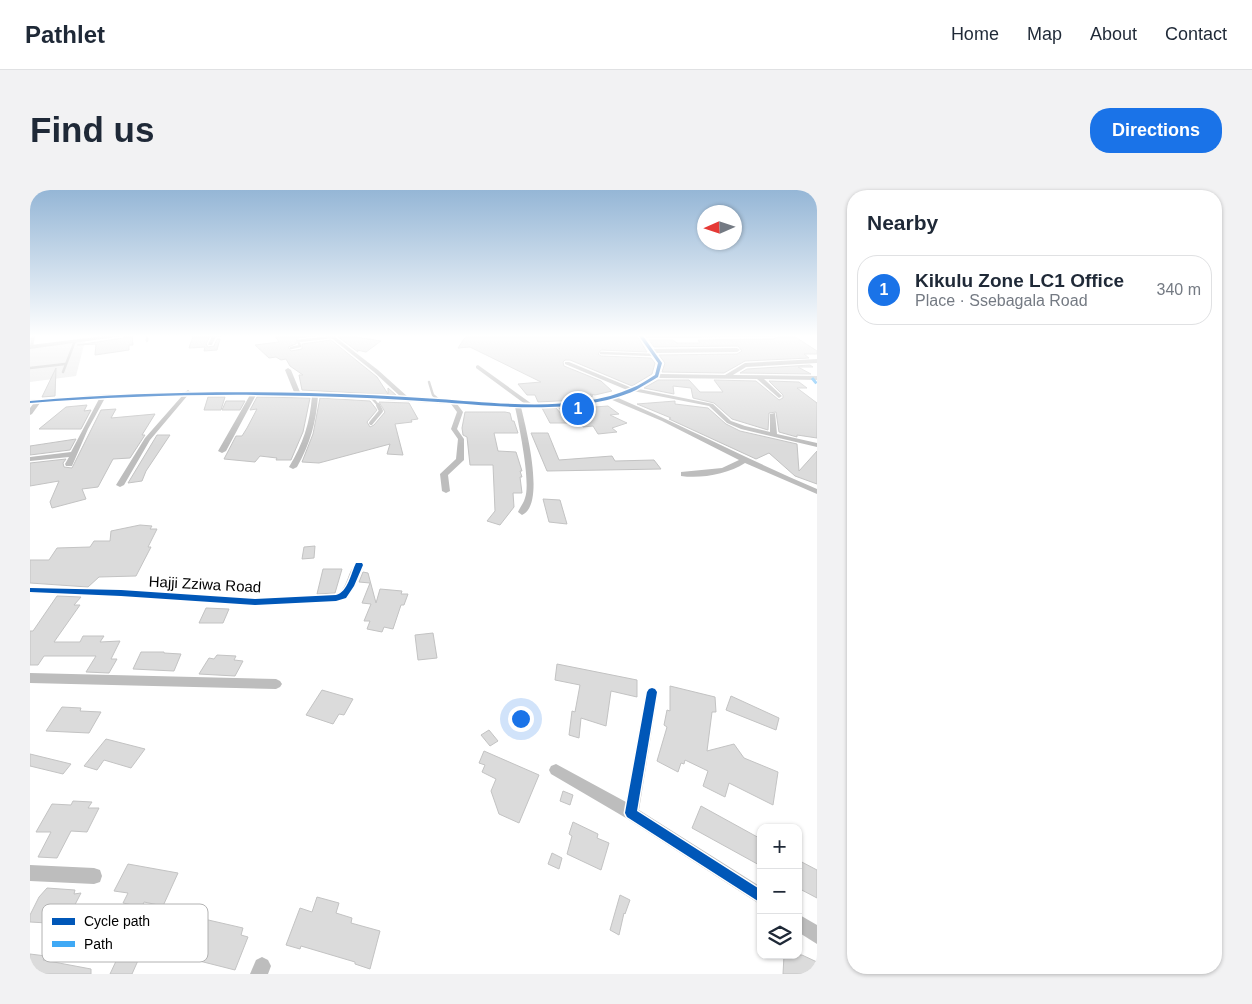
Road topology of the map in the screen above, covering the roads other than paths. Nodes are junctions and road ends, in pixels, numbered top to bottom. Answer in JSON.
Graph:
{"nodes":[{"id":1,"x":289,"y":373,"type":"edge"},
{"id":2,"x":378,"y":373,"type":"edge"},
{"id":3,"x":486,"y":373,"type":"edge"},
{"id":4,"x":590,"y":373,"type":"edge"},
{"id":5,"x":658,"y":373,"type":"edge"},
{"id":6,"x":733,"y":373,"type":"edge"},
{"id":7,"x":657,"y":376,"type":"junction"},
{"id":8,"x":726,"y":377,"type":"junction"},
{"id":9,"x":758,"y":377,"type":"junction"},
{"id":10,"x":817,"y":378,"type":"edge"},
{"id":11,"x":429,"y":382,"type":"dead end"},
{"id":12,"x":630,"y":389,"type":"junction"},
{"id":13,"x":188,"y":392,"type":"junction"},
{"id":14,"x":254,"y":393,"type":"junction"},
{"id":15,"x":298,"y":394,"type":"junction"},
{"id":16,"x":315,"y":395,"type":"junction"},
{"id":17,"x":778,"y":396,"type":"dead end"},
{"id":18,"x":103,"y":397,"type":"junction"},
{"id":19,"x":371,"y":397,"type":"junction"},
{"id":20,"x":610,"y":397,"type":"junction"},
{"id":21,"x":406,"y":398,"type":"junction"},
{"id":22,"x":439,"y":400,"type":"junction"},
{"id":23,"x":38,"y":401,"type":"junction"},
{"id":24,"x":452,"y":401,"type":"junction"},
{"id":25,"x":30,"y":402,"type":"edge"},
{"id":26,"x":517,"y":404,"type":"junction"},
{"id":27,"x":529,"y":404,"type":"junction"},
{"id":28,"x":558,"y":405,"type":"junction"},
{"id":29,"x":30,"y":413,"type":"edge"},
{"id":30,"x":773,"y":414,"type":"dead end"},
{"id":31,"x":371,"y":423,"type":"dead end"},
{"id":32,"x":575,"y":424,"type":"dead end"},
{"id":33,"x":774,"y":435,"type":"junction"},
{"id":34,"x":817,"y":445,"type":"edge"},
{"id":35,"x":222,"y":451,"type":"dead end"},
{"id":36,"x":73,"y":454,"type":"junction"},
{"id":37,"x":30,"y":459,"type":"edge"},
{"id":38,"x":744,"y":460,"type":"junction"},
{"id":39,"x":70,"y":464,"type":"dead end"},
{"id":40,"x":293,"y":467,"type":"dead end"},
{"id":41,"x":684,"y":474,"type":"dead end"},
{"id":42,"x":120,"y":484,"type":"dead end"},
{"id":43,"x":446,"y":491,"type":"dead end"},
{"id":44,"x":817,"y":492,"type":"edge"},
{"id":45,"x":522,"y":512,"type":"dead end"},
{"id":46,"x":359,"y":565,"type":"dead end"},
{"id":47,"x":30,"y":590,"type":"edge"},
{"id":48,"x":30,"y":678,"type":"edge"},
{"id":49,"x":276,"y":684,"type":"dead end"},
{"id":50,"x":652,"y":692,"type":"dead end"},
{"id":51,"x":556,"y":770,"type":"dead end"},
{"id":52,"x":631,"y":813,"type":"junction"},
{"id":53,"x":30,"y":872,"type":"edge"},
{"id":54,"x":94,"y":876,"type":"dead end"},
{"id":55,"x":757,"y":894,"type":"edge"},
{"id":56,"x":802,"y":925,"type":"edge"},
{"id":57,"x":817,"y":935,"type":"edge"}],
"edges":[{"from":1,"to":15,"type":"street"},
{"from":2,"to":21,"type":"street"},
{"from":3,"to":27,"type":"street"},
{"from":4,"to":12,"type":"street"},
{"from":5,"to":7,"type":"street"},
{"from":6,"to":8,"type":"street"},
{"from":7,"to":8,"type":"street"},
{"from":7,"to":12,"type":"street"},
{"from":8,"to":9,"type":"street"},
{"from":9,"to":10,"type":"street"},
{"from":9,"to":17,"type":"street"},
{"from":11,"to":22,"type":"lane"},
{"from":12,"to":20,"type":"street"},
{"from":12,"to":33,"type":"street"},
{"from":13,"to":14,"type":"street"},
{"from":13,"to":18,"type":"street"},
{"from":13,"to":42,"type":"street"},
{"from":14,"to":15,"type":"street"},
{"from":14,"to":35,"type":"street"},
{"from":15,"to":16,"type":"street"},
{"from":16,"to":19,"type":"street"},
{"from":16,"to":40,"type":"street"},
{"from":18,"to":23,"type":"street"},
{"from":18,"to":36,"type":"street"},
{"from":19,"to":21,"type":"street"},
{"from":19,"to":31,"type":"lane"},
{"from":20,"to":28,"type":"street"},
{"from":20,"to":38,"type":"street"},
{"from":21,"to":22,"type":"street"},
{"from":22,"to":24,"type":"street"},
{"from":23,"to":25,"type":"street"},
{"from":23,"to":29,"type":"street"},
{"from":24,"to":26,"type":"street"},
{"from":24,"to":43,"type":"street"},
{"from":26,"to":27,"type":"street"},
{"from":26,"to":45,"type":"street"},
{"from":27,"to":28,"type":"street"},
{"from":28,"to":32,"type":"lane"},
{"from":30,"to":33,"type":"street"},
{"from":33,"to":34,"type":"street"},
{"from":36,"to":37,"type":"street"},
{"from":36,"to":39,"type":"street"},
{"from":38,"to":41,"type":"street"},
{"from":38,"to":44,"type":"street"},
{"from":46,"to":47,"type":"street","name":"Hajji Zziwa Road"},
{"from":48,"to":49,"type":"street"},
{"from":50,"to":52,"type":"street"},
{"from":51,"to":52,"type":"street"},
{"from":52,"to":55,"type":"street"},
{"from":53,"to":54,"type":"street"},
{"from":56,"to":57,"type":"street"}]}
